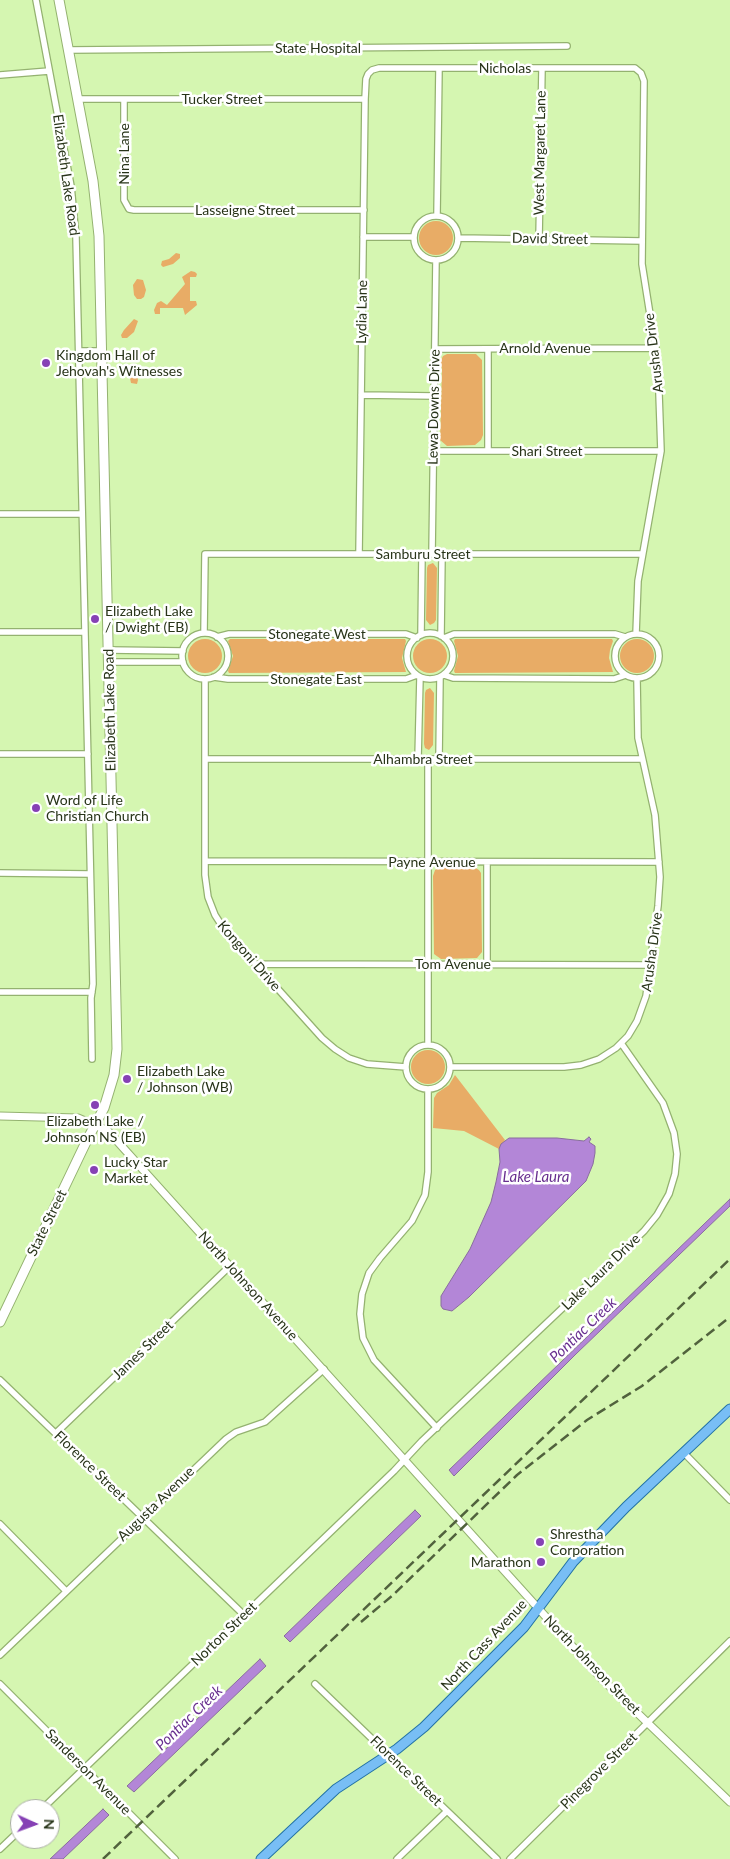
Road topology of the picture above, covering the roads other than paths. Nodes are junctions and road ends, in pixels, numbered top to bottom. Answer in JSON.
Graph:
{"nodes":[{"id":1,"x":36,"y":0,"type":"edge"},
{"id":2,"x":60,"y":0,"type":"edge"},
{"id":3,"x":567,"y":46,"type":"dead end"},
{"id":4,"x":69,"y":50,"type":"junction"},
{"id":5,"x":439,"y":68,"type":"junction"},
{"id":6,"x":542,"y":68,"type":"junction"},
{"id":7,"x":50,"y":71,"type":"junction"},
{"id":8,"x":640,"y":71,"type":"joint"},
{"id":9,"x":370,"y":72,"type":"joint"},
{"id":10,"x":0,"y":75,"type":"edge"},
{"id":11,"x":78,"y":99,"type":"junction"},
{"id":12,"x":124,"y":99,"type":"junction"},
{"id":13,"x":365,"y":99,"type":"junction"},
{"id":14,"x":127,"y":207,"type":"joint"},
{"id":15,"x":364,"y":210,"type":"junction"},
{"id":16,"x":437,"y":215,"type":"junction"},
{"id":17,"x":363,"y":237,"type":"junction"},
{"id":18,"x":414,"y":238,"type":"junction"},
{"id":19,"x":459,"y":238,"type":"junction"},
{"id":20,"x":539,"y":239,"type":"junction"},
{"id":21,"x":642,"y":240,"type":"junction"},
{"id":22,"x":436,"y":260,"type":"junction"},
{"id":23,"x":488,"y":348,"type":"junction"},
{"id":24,"x":656,"y":348,"type":"junction"},
{"id":25,"x":435,"y":349,"type":"junction"},
{"id":26,"x":102,"y":351,"type":"junction"},
{"id":27,"x":79,"y":352,"type":"junction"},
{"id":28,"x":361,"y":395,"type":"junction"},
{"id":29,"x":434,"y":396,"type":"junction"},
{"id":30,"x":434,"y":451,"type":"junction"},
{"id":31,"x":488,"y":451,"type":"junction"},
{"id":32,"x":661,"y":452,"type":"junction"},
{"id":33,"x":0,"y":514,"type":"edge"},
{"id":34,"x":82,"y":514,"type":"junction"},
{"id":35,"x":359,"y":554,"type":"junction"},
{"id":36,"x":422,"y":554,"type":"junction"},
{"id":37,"x":432,"y":554,"type":"junction"},
{"id":38,"x":442,"y":554,"type":"junction"},
{"id":39,"x":642,"y":554,"type":"junction"},
{"id":40,"x":0,"y":632,"type":"edge"},
{"id":41,"x":85,"y":632,"type":"junction"},
{"id":42,"x":204,"y":633,"type":"junction"},
{"id":43,"x":636,"y":634,"type":"junction"},
{"id":44,"x":419,"y":636,"type":"junction"},
{"id":45,"x":217,"y":637,"type":"junction"},
{"id":46,"x":443,"y":637,"type":"junction"},
{"id":47,"x":625,"y":637,"type":"junction"},
{"id":48,"x":109,"y":650,"type":"junction"},
{"id":49,"x":183,"y":651,"type":"junction"},
{"id":50,"x":109,"y":662,"type":"junction"},
{"id":51,"x":183,"y":662,"type":"junction"},
{"id":52,"x":418,"y":676,"type":"junction"},
{"id":53,"x":442,"y":676,"type":"junction"},
{"id":54,"x":626,"y":676,"type":"junction"},
{"id":55,"x":214,"y":677,"type":"junction"},
{"id":56,"x":637,"y":678,"type":"junction"},
{"id":57,"x":205,"y":679,"type":"junction"},
{"id":58,"x":0,"y":754,"type":"edge"},
{"id":59,"x":88,"y":754,"type":"junction"},
{"id":60,"x":205,"y":759,"type":"junction"},
{"id":61,"x":418,"y":759,"type":"junction"},
{"id":62,"x":428,"y":759,"type":"junction"},
{"id":63,"x":438,"y":759,"type":"junction"},
{"id":64,"x":642,"y":759,"type":"junction"},
{"id":65,"x":204,"y":862,"type":"junction"},
{"id":66,"x":428,"y":862,"type":"junction"},
{"id":67,"x":487,"y":862,"type":"junction"},
{"id":68,"x":659,"y":862,"type":"junction"},
{"id":69,"x":0,"y":873,"type":"edge"},
{"id":70,"x":90,"y":874,"type":"junction"},
{"id":71,"x":256,"y":964,"type":"junction"},
{"id":72,"x":428,"y":964,"type":"junction"},
{"id":73,"x":487,"y":964,"type":"junction"},
{"id":74,"x":650,"y":964,"type":"junction"},
{"id":75,"x":0,"y":992,"type":"edge"},
{"id":76,"x":92,"y":992,"type":"junction"},
{"id":77,"x":621,"y":1043,"type":"junction"},
{"id":78,"x":428,"y":1044,"type":"junction"},
{"id":79,"x":92,"y":1060,"type":"dead end"},
{"id":80,"x":406,"y":1067,"type":"junction"},
{"id":81,"x":450,"y":1067,"type":"junction"},
{"id":82,"x":428,"y":1089,"type":"junction"},
{"id":83,"x":0,"y":1116,"type":"edge"},
{"id":84,"x":96,"y":1125,"type":"junction"},
{"id":85,"x":230,"y":1266,"type":"junction"},
{"id":86,"x":0,"y":1321,"type":"edge"},
{"id":87,"x":324,"y":1369,"type":"junction"},
{"id":88,"x":0,"y":1380,"type":"edge"},
{"id":89,"x":730,"y":1409,"type":"edge"},
{"id":90,"x":437,"y":1428,"type":"junction"},
{"id":91,"x":56,"y":1433,"type":"junction"},
{"id":92,"x":684,"y":1453,"type":"junction"},
{"id":93,"x":405,"y":1460,"type":"junction"},
{"id":94,"x":730,"y":1500,"type":"edge"},
{"id":95,"x":143,"y":1517,"type":"junction"},
{"id":96,"x":462,"y":1523,"type":"joint"},
{"id":97,"x":0,"y":1524,"type":"edge"},
{"id":98,"x":66,"y":1591,"type":"junction"},
{"id":99,"x":538,"y":1608,"type":"junction"},
{"id":100,"x":244,"y":1615,"type":"junction"},
{"id":101,"x":730,"y":1641,"type":"edge"},
{"id":102,"x":0,"y":1655,"type":"edge"},
{"id":103,"x":0,"y":1684,"type":"edge"},
{"id":104,"x":315,"y":1684,"type":"dead end"},
{"id":105,"x":648,"y":1723,"type":"junction"},
{"id":106,"x":388,"y":1753,"type":"junction"},
{"id":107,"x":84,"y":1768,"type":"junction"},
{"id":108,"x":52,"y":1799,"type":"edge"},
{"id":109,"x":730,"y":1802,"type":"edge"},
{"id":110,"x":447,"y":1811,"type":"junction"},
{"id":111,"x":10,"y":1840,"type":"edge"},
{"id":112,"x":0,"y":1849,"type":"edge"},
{"id":113,"x":175,"y":1859,"type":"edge"},
{"id":114,"x":261,"y":1859,"type":"edge"},
{"id":115,"x":397,"y":1859,"type":"edge"},
{"id":116,"x":497,"y":1859,"type":"edge"},
{"id":117,"x":510,"y":1859,"type":"edge"}],
"edges":[{"from":1,"to":7,"type":"street","name":"Elizabeth Lake Road"},
{"from":2,"to":4,"type":"main road","name":"Elizabeth Lake Road"},
{"from":3,"to":4,"type":"street","name":"State Hospital"},
{"from":4,"to":11,"type":"main road","name":"Elizabeth Lake Road"},
{"from":5,"to":6,"type":"street","name":"Nicholas"},
{"from":5,"to":9,"type":"street","name":"Nicholas"},
{"from":5,"to":16,"type":"street"},
{"from":6,"to":8,"type":"street","name":"Nicholas"},
{"from":6,"to":20,"type":"street","name":"West Margaret Lane"},
{"from":7,"to":10,"type":"street"},
{"from":7,"to":27,"type":"street","name":"Elizabeth Lake Road"},
{"from":8,"to":21,"type":"street","name":"Arusha Drive"},
{"from":9,"to":13,"type":"street","name":"Lydia Lane"},
{"from":11,"to":12,"type":"street","name":"Tucker Street"},
{"from":11,"to":26,"type":"main road","name":"Elizabeth Lake Road"},
{"from":12,"to":13,"type":"street","name":"Tucker Street"},
{"from":12,"to":14,"type":"street","name":"Nina Lane"},
{"from":13,"to":15,"type":"street","name":"Lydia Lane"},
{"from":14,"to":15,"type":"street","name":"Lasseigne Street"},
{"from":15,"to":17,"type":"street","name":"Lydia Lane"},
{"from":16,"to":18,"type":"street"},
{"from":16,"to":19,"type":"street"},
{"from":17,"to":18,"type":"street"},
{"from":17,"to":28,"type":"street","name":"Lydia Lane"},
{"from":18,"to":22,"type":"street"},
{"from":19,"to":20,"type":"street","name":"David Street"},
{"from":19,"to":22,"type":"street"},
{"from":20,"to":21,"type":"street","name":"David Street"},
{"from":21,"to":24,"type":"street","name":"Arusha Drive"},
{"from":22,"to":25,"type":"street","name":"Lewa Downs Drive"},
{"from":23,"to":24,"type":"street","name":"Arnold Avenue"},
{"from":23,"to":25,"type":"street","name":"Arnold Avenue"},
{"from":23,"to":31,"type":"street"},
{"from":24,"to":32,"type":"street","name":"Arusha Drive"},
{"from":25,"to":29,"type":"street","name":"Lewa Downs Drive"},
{"from":26,"to":27,"type":"street"},
{"from":26,"to":48,"type":"main road","name":"Elizabeth Lake Road"},
{"from":27,"to":34,"type":"street","name":"Elizabeth Lake Road"},
{"from":28,"to":29,"type":"street"},
{"from":28,"to":35,"type":"street","name":"Lydia Lane"},
{"from":29,"to":30,"type":"street","name":"Lewa Downs Drive"},
{"from":30,"to":31,"type":"street","name":"Shari Street"},
{"from":30,"to":37,"type":"street","name":"Lewa Downs Drive"},
{"from":31,"to":32,"type":"street","name":"Shari Street"},
{"from":32,"to":39,"type":"street","name":"Arusha Drive"},
{"from":33,"to":34,"type":"street"},
{"from":34,"to":41,"type":"street","name":"Elizabeth Lake Road"},
{"from":35,"to":36,"type":"street","name":"Samburu Street"},
{"from":35,"to":42,"type":"street","name":"Samburu Street"},
{"from":36,"to":37,"type":"street","name":"Samburu Street"},
{"from":36,"to":44,"type":"street"},
{"from":37,"to":38,"type":"street","name":"Samburu Street"},
{"from":38,"to":39,"type":"street","name":"Samburu Street"},
{"from":38,"to":46,"type":"street"},
{"from":39,"to":43,"type":"street","name":"Arusha Drive"},
{"from":40,"to":41,"type":"street"},
{"from":41,"to":59,"type":"street","name":"Elizabeth Lake Road"},
{"from":42,"to":45,"type":"street"},
{"from":42,"to":49,"type":"street"},
{"from":43,"to":47,"type":"street"},
{"from":43,"to":56,"type":"street"},
{"from":44,"to":45,"type":"street","name":"Stonegate West"},
{"from":44,"to":46,"type":"street"},
{"from":44,"to":52,"type":"street"},
{"from":45,"to":55,"type":"street"},
{"from":46,"to":47,"type":"street"},
{"from":46,"to":53,"type":"street"},
{"from":47,"to":54,"type":"street"},
{"from":48,"to":49,"type":"street"},
{"from":48,"to":50,"type":"main road","name":"Elizabeth Lake Road"},
{"from":49,"to":51,"type":"street"},
{"from":50,"to":51,"type":"street"},
{"from":50,"to":84,"type":"main road","name":"Elizabeth Lake Road"},
{"from":51,"to":57,"type":"street"},
{"from":52,"to":53,"type":"street"},
{"from":52,"to":55,"type":"street","name":"Stonegate East"},
{"from":52,"to":61,"type":"street"},
{"from":53,"to":54,"type":"street"},
{"from":53,"to":63,"type":"street"},
{"from":54,"to":56,"type":"street"},
{"from":55,"to":57,"type":"street"},
{"from":56,"to":64,"type":"street","name":"Arusha Drive"},
{"from":57,"to":60,"type":"street","name":"Kongoni Drive"},
{"from":58,"to":59,"type":"street"},
{"from":59,"to":70,"type":"street","name":"Elizabeth Lake Road"},
{"from":60,"to":61,"type":"street","name":"Alhambra Street"},
{"from":60,"to":65,"type":"street","name":"Kongoni Drive"},
{"from":61,"to":62,"type":"street","name":"Alhambra Street"},
{"from":62,"to":63,"type":"street","name":"Alhambra Street"},
{"from":62,"to":66,"type":"street"},
{"from":63,"to":64,"type":"street","name":"Alhambra Street"},
{"from":64,"to":68,"type":"street","name":"Arusha Drive"},
{"from":65,"to":66,"type":"street","name":"Payne Avenue"},
{"from":65,"to":71,"type":"street","name":"Kongoni Drive"},
{"from":66,"to":67,"type":"street","name":"Payne Avenue"},
{"from":66,"to":72,"type":"street"},
{"from":67,"to":68,"type":"street","name":"Payne Avenue"},
{"from":67,"to":73,"type":"street"},
{"from":68,"to":74,"type":"street","name":"Arusha Drive"},
{"from":69,"to":70,"type":"street"},
{"from":70,"to":76,"type":"street","name":"Elizabeth Lake Road"},
{"from":71,"to":72,"type":"street","name":"Tom Avenue"},
{"from":71,"to":80,"type":"street","name":"Kongoni Drive"},
{"from":72,"to":73,"type":"street","name":"Tom Avenue"},
{"from":72,"to":78,"type":"street"},
{"from":73,"to":74,"type":"street","name":"Tom Avenue"},
{"from":74,"to":77,"type":"street","name":"Arusha Drive"},
{"from":75,"to":76,"type":"street"},
{"from":76,"to":79,"type":"street","name":"Elizabeth Lake Road"},
{"from":77,"to":81,"type":"street","name":"Arusha Drive"},
{"from":77,"to":90,"type":"street","name":"Lake Laura Drive"},
{"from":78,"to":80,"type":"street"},
{"from":78,"to":81,"type":"street"},
{"from":80,"to":82,"type":"street"},
{"from":81,"to":82,"type":"street"},
{"from":82,"to":90,"type":"street"},
{"from":83,"to":84,"type":"street","name":"North Johnson Avenue"},
{"from":84,"to":85,"type":"street","name":"North Johnson Avenue"},
{"from":84,"to":86,"type":"main road","name":"State Street"},
{"from":85,"to":87,"type":"street","name":"North Johnson Avenue"},
{"from":85,"to":91,"type":"street","name":"James Street"},
{"from":87,"to":93,"type":"street","name":"North Johnson Avenue"},
{"from":87,"to":95,"type":"street","name":"Augusta Avenue"},
{"from":88,"to":91,"type":"street","name":"Florence Street"},
{"from":89,"to":92,"type":"main road","name":"North Cass Avenue"},
{"from":90,"to":93,"type":"street","name":"Lake Laura Drive"},
{"from":91,"to":95,"type":"street","name":"Florence Street"},
{"from":92,"to":94,"type":"street"},
{"from":92,"to":99,"type":"main road","name":"North Cass Avenue"},
{"from":93,"to":96,"type":"street","name":"North Johnson Avenue"},
{"from":93,"to":100,"type":"street","name":"Norton Street"},
{"from":95,"to":98,"type":"street","name":"Augusta Avenue"},
{"from":95,"to":100,"type":"street","name":"Florence Street"},
{"from":96,"to":99,"type":"street","name":"North Johnson Street"},
{"from":97,"to":98,"type":"street"},
{"from":98,"to":102,"type":"street","name":"Augusta Avenue"},
{"from":99,"to":105,"type":"street","name":"North Johnson Street"},
{"from":99,"to":106,"type":"main road","name":"North Cass Avenue"},
{"from":100,"to":107,"type":"street","name":"Norton Street"},
{"from":101,"to":105,"type":"street","name":"Pinegrove Street"},
{"from":103,"to":107,"type":"street","name":"Sanderson Avenue"},
{"from":104,"to":106,"type":"street","name":"Florence Street"},
{"from":105,"to":109,"type":"street","name":"North Johnson Street"},
{"from":105,"to":117,"type":"street","name":"Pinegrove Street"},
{"from":106,"to":110,"type":"street","name":"Florence Street"},
{"from":106,"to":114,"type":"main road","name":"North Cass Avenue"},
{"from":107,"to":108,"type":"street","name":"Norton Street"},
{"from":107,"to":113,"type":"street","name":"Sanderson Avenue"},
{"from":110,"to":115,"type":"street"},
{"from":110,"to":116,"type":"street","name":"Florence Street"},
{"from":111,"to":112,"type":"street"}]}
